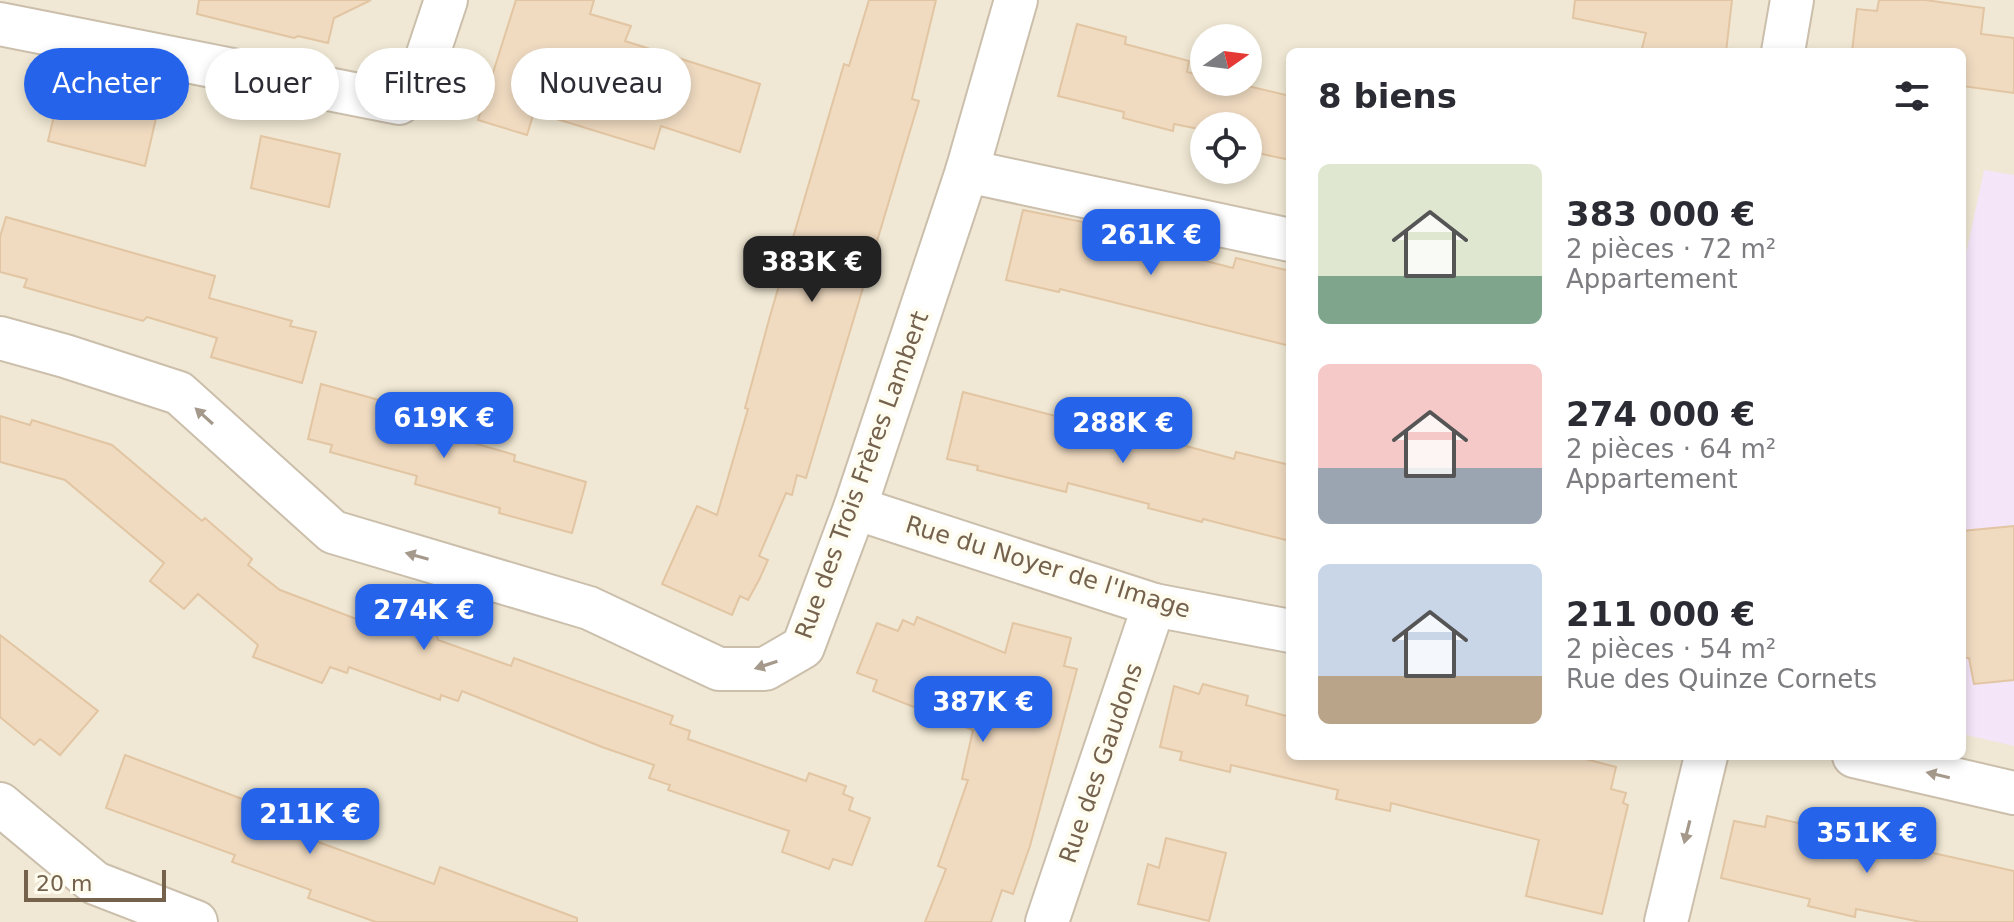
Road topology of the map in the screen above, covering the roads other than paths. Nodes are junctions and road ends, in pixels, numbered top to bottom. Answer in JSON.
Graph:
{"nodes":[{"id":1,"x":446,"y":0,"type":"edge"},
{"id":2,"x":1016,"y":0,"type":"edge"},
{"id":3,"x":1792,"y":0,"type":"edge"},
{"id":4,"x":0,"y":24,"type":"edge"},
{"id":5,"x":1784,"y":48,"type":"edge"},
{"id":6,"x":967,"y":171,"type":"junction"},
{"id":7,"x":1286,"y":239,"type":"edge"},
{"id":8,"x":0,"y":338,"type":"edge"},
{"id":9,"x":855,"y":508,"type":"junction"},
{"id":10,"x":1154,"y":605,"type":"junction"},
{"id":11,"x":1286,"y":630,"type":"edge"},
{"id":12,"x":1705,"y":760,"type":"edge"},
{"id":13,"x":1871,"y":760,"type":"edge"},
{"id":14,"x":2014,"y":793,"type":"edge"},
{"id":15,"x":0,"y":804,"type":"edge"},
{"id":16,"x":196,"y":922,"type":"edge"},
{"id":17,"x":1047,"y":922,"type":"edge"},
{"id":18,"x":1666,"y":922,"type":"edge"}],
"edges":[{"from":1,"to":4,"type":"street"},
{"from":2,"to":6,"type":"street","name":"Rue des Trois Frères Lambert"},
{"from":3,"to":5,"type":"street"},
{"from":6,"to":7,"type":"street"},
{"from":6,"to":9,"type":"street","name":"Rue des Trois Frères Lambert"},
{"from":9,"to":8,"type":"street","name":"Rue des Trois Frères Lambert","one_way":true},
{"from":9,"to":10,"type":"street","name":"Rue du Noyer de l'Image"},
{"from":10,"to":11,"type":"street","name":"Rue du Noyer de l'Image"},
{"from":10,"to":17,"type":"street","name":"Rue des Gaudons"},
{"from":12,"to":18,"type":"street","one_way":true},
{"from":14,"to":13,"type":"street","one_way":true},
{"from":15,"to":16,"type":"street"}]}
